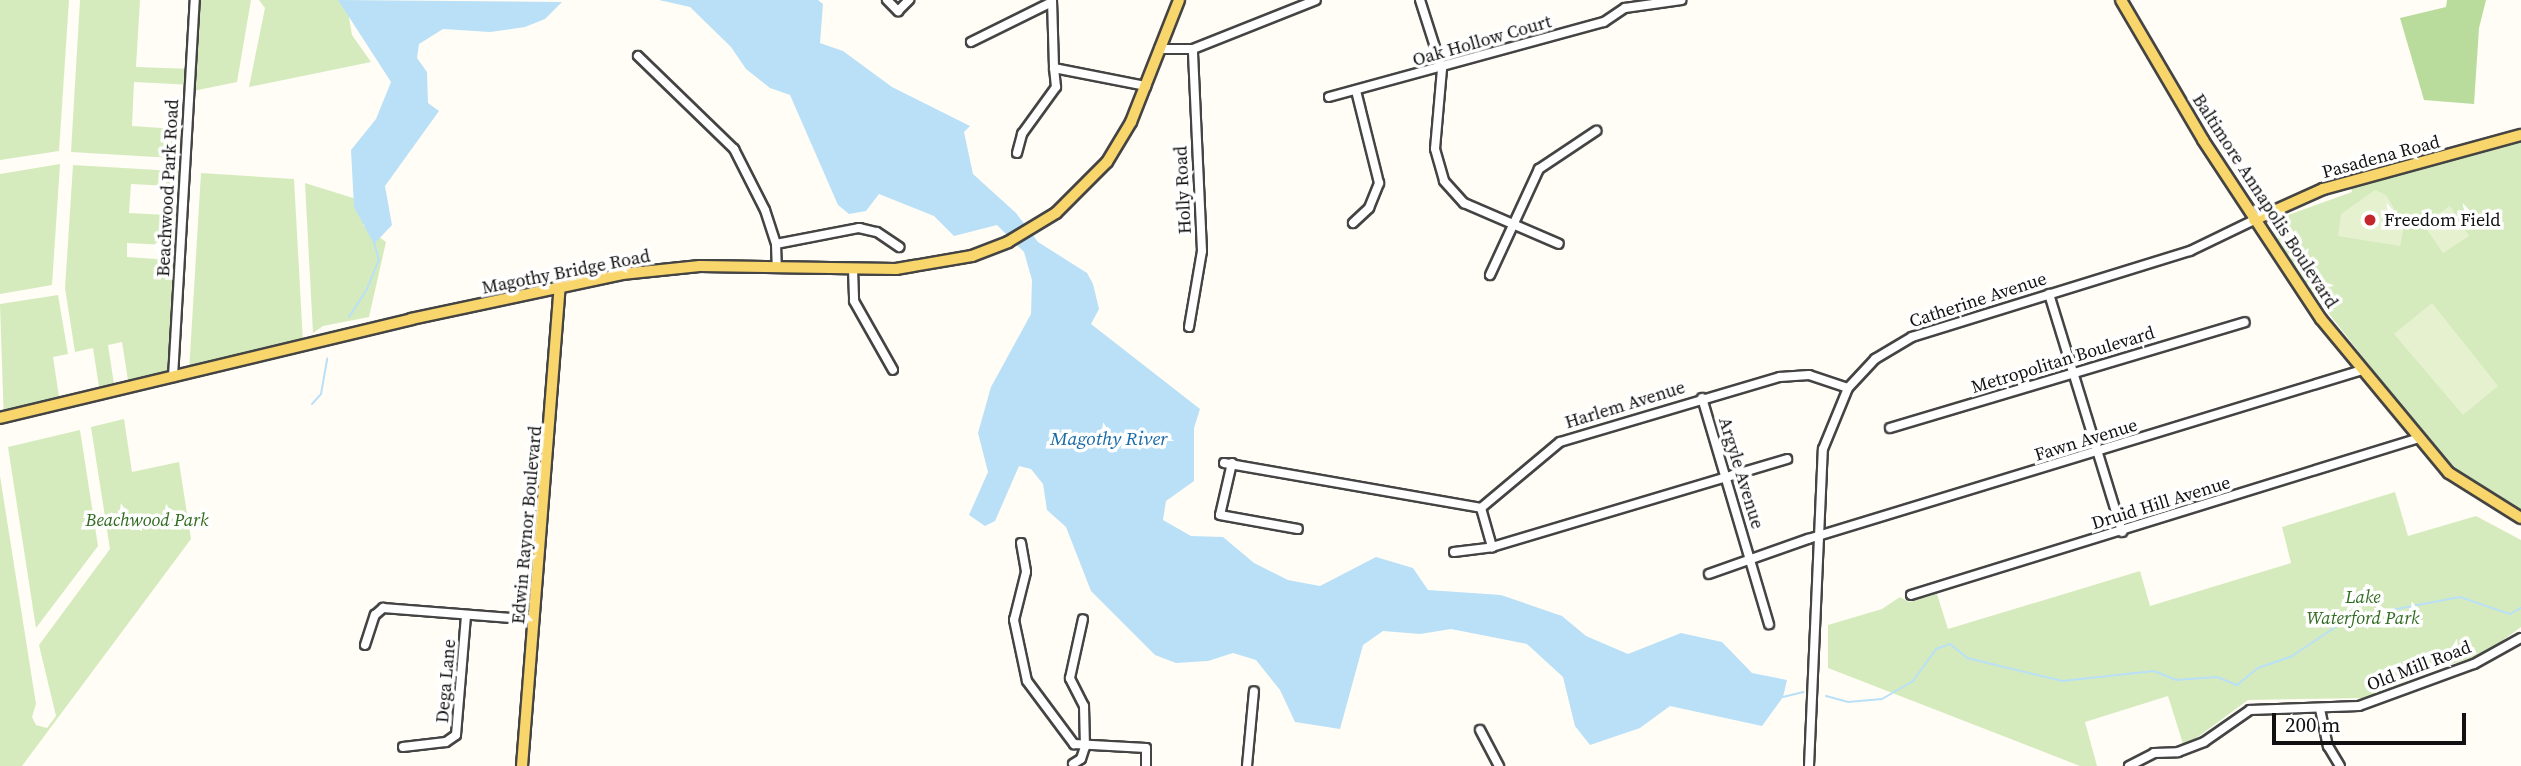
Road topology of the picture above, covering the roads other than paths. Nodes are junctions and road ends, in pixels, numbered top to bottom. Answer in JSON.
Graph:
{"nodes":[{"id":1,"x":195,"y":0,"type":"edge"},
{"id":2,"x":887,"y":0,"type":"edge"},
{"id":3,"x":909,"y":0,"type":"edge"},
{"id":4,"x":1179,"y":0,"type":"edge"},
{"id":5,"x":1316,"y":0,"type":"edge"},
{"id":6,"x":1420,"y":0,"type":"edge"},
{"id":7,"x":1681,"y":0,"type":"edge"},
{"id":8,"x":2122,"y":0,"type":"edge"},
{"id":9,"x":1052,"y":1,"type":"edge"},
{"id":10,"x":971,"y":41,"type":"dead end"},
{"id":11,"x":1159,"y":49,"type":"junction"},
{"id":12,"x":1194,"y":50,"type":"junction"},
{"id":13,"x":638,"y":56,"type":"dead end"},
{"id":14,"x":1054,"y":68,"type":"junction"},
{"id":15,"x":1442,"y":69,"type":"junction"},
{"id":16,"x":1146,"y":86,"type":"junction"},
{"id":17,"x":1356,"y":91,"type":"junction"},
{"id":18,"x":1329,"y":97,"type":"dead end"},
{"id":19,"x":1595,"y":131,"type":"dead end"},
{"id":20,"x":2521,"y":135,"type":"edge"},
{"id":21,"x":1017,"y":153,"type":"dead end"},
{"id":22,"x":2254,"y":220,"type":"junction"},
{"id":23,"x":1353,"y":223,"type":"dead end"},
{"id":24,"x":1514,"y":225,"type":"junction"},
{"id":25,"x":776,"y":244,"type":"junction"},
{"id":26,"x":1559,"y":244,"type":"dead end"},
{"id":27,"x":899,"y":247,"type":"dead end"},
{"id":28,"x":776,"y":267,"type":"junction"},
{"id":29,"x":853,"y":268,"type":"junction"},
{"id":30,"x":1490,"y":275,"type":"dead end"},
{"id":31,"x":560,"y":287,"type":"junction"},
{"id":32,"x":2049,"y":294,"type":"junction"},
{"id":33,"x":2245,"y":322,"type":"dead end"},
{"id":34,"x":1189,"y":327,"type":"dead end"},
{"id":35,"x":893,"y":370,"type":"dead end"},
{"id":36,"x":2362,"y":370,"type":"junction"},
{"id":37,"x":2074,"y":373,"type":"junction"},
{"id":38,"x":173,"y":377,"type":"junction"},
{"id":39,"x":1848,"y":388,"type":"junction"},
{"id":40,"x":1702,"y":398,"type":"junction"},
{"id":41,"x":0,"y":418,"type":"edge"},
{"id":42,"x":1890,"y":428,"type":"dead end"},
{"id":43,"x":2419,"y":439,"type":"junction"},
{"id":44,"x":2098,"y":452,"type":"junction"},
{"id":45,"x":1787,"y":460,"type":"dead end"},
{"id":46,"x":1726,"y":476,"type":"junction"},
{"id":47,"x":1481,"y":508,"type":"junction"},
{"id":48,"x":2521,"y":518,"type":"edge"},
{"id":49,"x":1298,"y":529,"type":"dead end"},
{"id":50,"x":2122,"y":531,"type":"junction"},
{"id":51,"x":1818,"y":536,"type":"junction"},
{"id":52,"x":1021,"y":543,"type":"dead end"},
{"id":53,"x":1492,"y":547,"type":"junction"},
{"id":54,"x":1454,"y":551,"type":"dead end"},
{"id":55,"x":1750,"y":557,"type":"junction"},
{"id":56,"x":1709,"y":574,"type":"dead end"},
{"id":57,"x":1911,"y":594,"type":"dead end"},
{"id":58,"x":466,"y":616,"type":"junction"},
{"id":59,"x":1083,"y":619,"type":"dead end"},
{"id":60,"x":534,"y":620,"type":"junction"},
{"id":61,"x":1769,"y":624,"type":"dead end"},
{"id":62,"x":2521,"y":638,"type":"edge"},
{"id":63,"x":365,"y":645,"type":"dead end"},
{"id":64,"x":1254,"y":691,"type":"dead end"},
{"id":65,"x":2320,"y":709,"type":"junction"},
{"id":66,"x":1480,"y":730,"type":"dead end"},
{"id":67,"x":403,"y":747,"type":"dead end"},
{"id":68,"x":1085,"y":747,"type":"junction"},
{"id":69,"x":1073,"y":764,"type":"dead end"},
{"id":70,"x":522,"y":766,"type":"edge"},
{"id":71,"x":1146,"y":766,"type":"edge"},
{"id":72,"x":1247,"y":766,"type":"edge"},
{"id":73,"x":1499,"y":766,"type":"edge"},
{"id":74,"x":1809,"y":766,"type":"edge"},
{"id":75,"x":2129,"y":766,"type":"edge"},
{"id":76,"x":2340,"y":766,"type":"edge"}],
"edges":[{"from":1,"to":38,"type":"street","name":"Beachwood Park Road"},
{"from":2,"to":3,"type":"street"},
{"from":4,"to":11,"type":"main road","name":"Magothy Bridge Road"},
{"from":5,"to":12,"type":"street"},
{"from":6,"to":15,"type":"street"},
{"from":7,"to":15,"type":"street","name":"Oak Hollow Court"},
{"from":8,"to":22,"type":"main road","name":"Baltimore Annapolis Boulevard"},
{"from":9,"to":10,"type":"street"},
{"from":9,"to":14,"type":"street"},
{"from":11,"to":12,"type":"street"},
{"from":11,"to":16,"type":"main road","name":"Magothy Bridge Road"},
{"from":12,"to":34,"type":"street","name":"Holly Road"},
{"from":13,"to":25,"type":"street"},
{"from":14,"to":16,"type":"street"},
{"from":14,"to":21,"type":"street"},
{"from":15,"to":17,"type":"street","name":"Oak Hollow Court"},
{"from":15,"to":24,"type":"street"},
{"from":16,"to":29,"type":"main road","name":"Magothy Bridge Road"},
{"from":17,"to":18,"type":"street","name":"Oak Hollow Court"},
{"from":17,"to":23,"type":"street"},
{"from":19,"to":24,"type":"street"},
{"from":20,"to":22,"type":"main road","name":"Pasadena Road"},
{"from":22,"to":32,"type":"street","name":"Catherine Avenue"},
{"from":22,"to":36,"type":"main road","name":"Baltimore Annapolis Boulevard"},
{"from":24,"to":26,"type":"street"},
{"from":24,"to":30,"type":"street"},
{"from":25,"to":27,"type":"street"},
{"from":25,"to":28,"type":"street"},
{"from":28,"to":29,"type":"main road","name":"Magothy Bridge Road"},
{"from":28,"to":31,"type":"main road","name":"Magothy Bridge Road"},
{"from":29,"to":35,"type":"street"},
{"from":31,"to":38,"type":"main road","name":"Magothy Bridge Road"},
{"from":31,"to":60,"type":"main road","name":"Edwin Raynor Boulevard"},
{"from":32,"to":37,"type":"street"},
{"from":32,"to":39,"type":"street","name":"Catherine Avenue"},
{"from":33,"to":37,"type":"street","name":"Metropolitan Boulevard"},
{"from":36,"to":43,"type":"main road","name":"Baltimore Annapolis Boulevard"},
{"from":36,"to":44,"type":"street","name":"Fawn Avenue"},
{"from":37,"to":42,"type":"street","name":"Metropolitan Boulevard"},
{"from":37,"to":44,"type":"street"},
{"from":38,"to":41,"type":"main road","name":"Magothy Bridge Road"},
{"from":39,"to":40,"type":"street","name":"Harlem Avenue"},
{"from":39,"to":51,"type":"street","name":"Catherine Avenue"},
{"from":40,"to":46,"type":"street","name":"Argyle Avenue"},
{"from":40,"to":47,"type":"street","name":"Harlem Avenue"},
{"from":43,"to":48,"type":"main road","name":"Baltimore Annapolis Boulevard"},
{"from":43,"to":50,"type":"street","name":"Druid Hill Avenue"},
{"from":44,"to":50,"type":"street"},
{"from":44,"to":51,"type":"street","name":"Fawn Avenue"},
{"from":45,"to":46,"type":"street"},
{"from":46,"to":53,"type":"street"},
{"from":46,"to":55,"type":"street","name":"Argyle Avenue"},
{"from":47,"to":49,"type":"street"},
{"from":47,"to":53,"type":"street"},
{"from":50,"to":57,"type":"street","name":"Druid Hill Avenue"},
{"from":51,"to":55,"type":"street","name":"Argyle Avenue"},
{"from":51,"to":74,"type":"street","name":"Catherine Avenue"},
{"from":52,"to":68,"type":"street"},
{"from":53,"to":54,"type":"street"},
{"from":55,"to":56,"type":"street","name":"Argyle Avenue"},
{"from":55,"to":61,"type":"street","name":"Argyle Avenue"},
{"from":58,"to":60,"type":"street","name":"Dega Lane"},
{"from":58,"to":63,"type":"street","name":"Dega Lane"},
{"from":58,"to":67,"type":"street","name":"Dega Lane"},
{"from":59,"to":68,"type":"street"},
{"from":60,"to":70,"type":"main road","name":"Edwin Raynor Boulevard"},
{"from":62,"to":65,"type":"street","name":"Old Mill Road"},
{"from":64,"to":72,"type":"street"},
{"from":65,"to":75,"type":"street","name":"Old Mill Road"},
{"from":65,"to":76,"type":"street"},
{"from":66,"to":73,"type":"street"},
{"from":68,"to":69,"type":"street"},
{"from":68,"to":71,"type":"street"}]}
